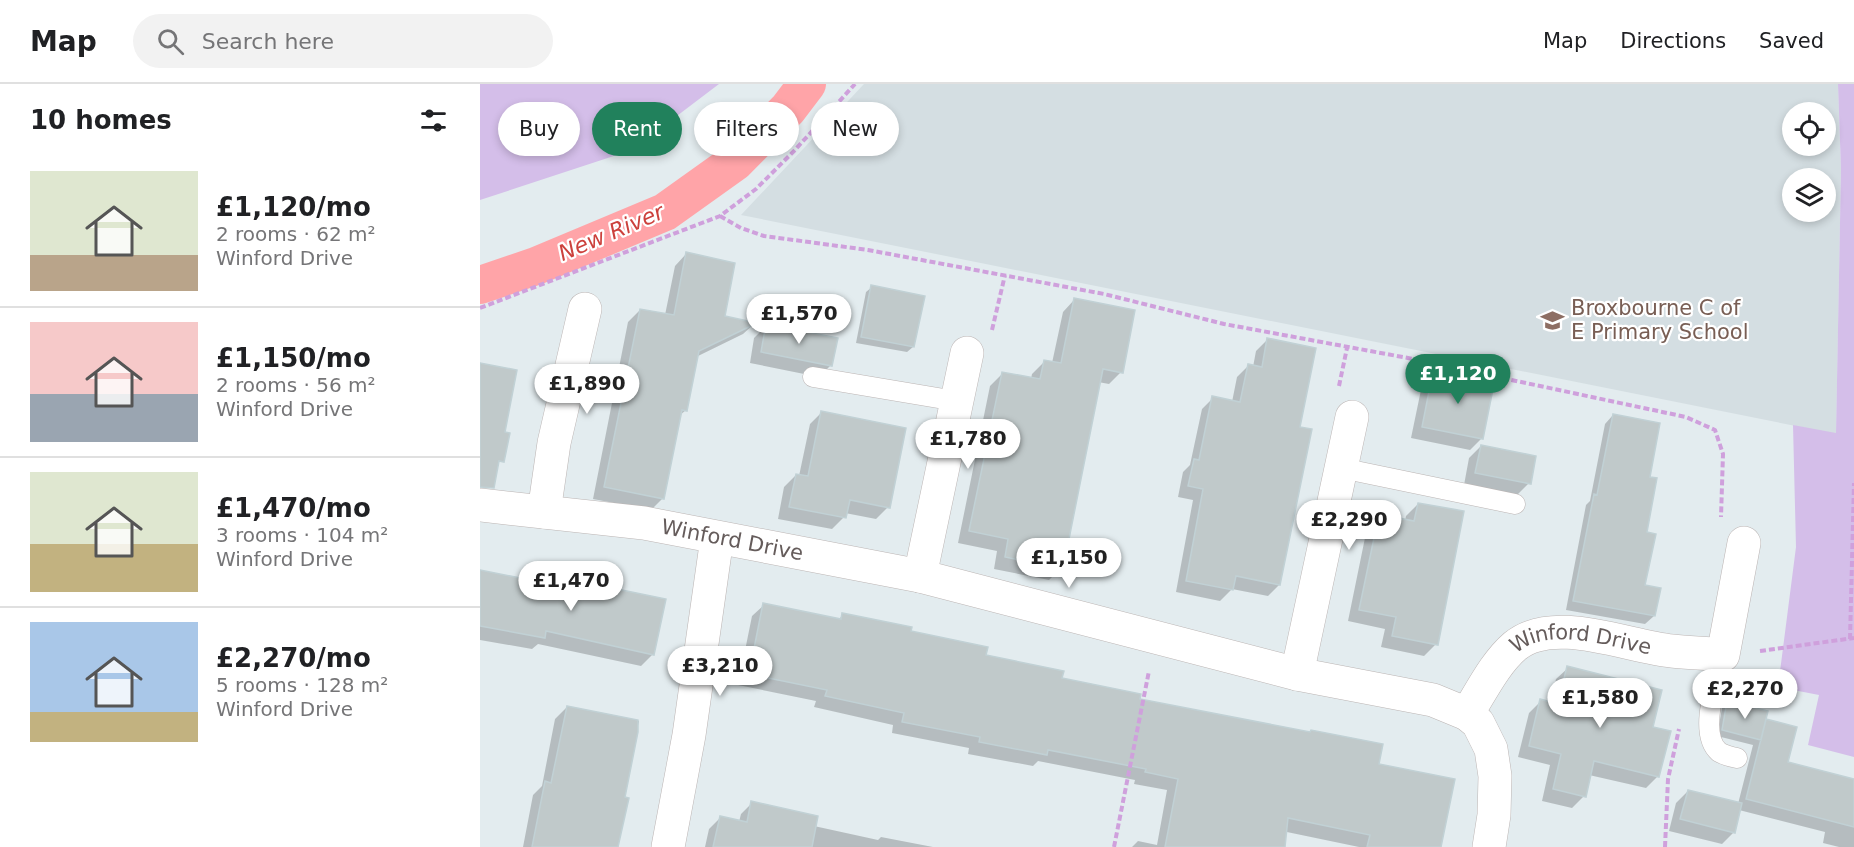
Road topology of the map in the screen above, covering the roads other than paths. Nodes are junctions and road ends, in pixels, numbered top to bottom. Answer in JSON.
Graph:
{"nodes":[{"id":1,"x":585,"y":309,"type":"dead end"},
{"id":2,"x":979,"y":345,"type":"road end"},
{"id":3,"x":813,"y":377,"type":"dead end"},
{"id":4,"x":956,"y":400,"type":"junction"},
{"id":5,"x":1352,"y":417,"type":"dead end"},
{"id":6,"x":1341,"y":468,"type":"junction"},
{"id":7,"x":1515,"y":504,"type":"dead end"},
{"id":8,"x":480,"y":505,"type":"edge"},
{"id":9,"x":544,"y":512,"type":"junction"},
{"id":10,"x":717,"y":538,"type":"junction"},
{"id":11,"x":1744,"y":543,"type":"road end"},
{"id":12,"x":920,"y":576,"type":"junction"},
{"id":13,"x":1723,"y":655,"type":"junction"},
{"id":14,"x":1296,"y":674,"type":"junction"},
{"id":15,"x":1467,"y":714,"type":"junction"},
{"id":16,"x":1737,"y":758,"type":"dead end"},
{"id":17,"x":668,"y":847,"type":"edge"},
{"id":18,"x":1489,"y":847,"type":"edge"}],
"edges":[{"from":1,"to":9,"type":"street"},
{"from":2,"to":4,"type":"street"},
{"from":3,"to":4,"type":"lane"},
{"from":4,"to":12,"type":"street"},
{"from":5,"to":6,"type":"street"},
{"from":6,"to":7,"type":"lane"},
{"from":6,"to":14,"type":"street"},
{"from":8,"to":9,"type":"street","name":"Winford Drive"},
{"from":9,"to":10,"type":"street","name":"Winford Drive"},
{"from":10,"to":12,"type":"street","name":"Winford Drive"},
{"from":10,"to":17,"type":"street"},
{"from":11,"to":13,"type":"street"},
{"from":12,"to":14,"type":"street","name":"Winford Drive"},
{"from":13,"to":15,"type":"street","name":"Winford Drive"},
{"from":13,"to":16,"type":"lane"},
{"from":14,"to":15,"type":"street","name":"Winford Drive"},
{"from":15,"to":18,"type":"street","name":"Winford Drive"}]}
